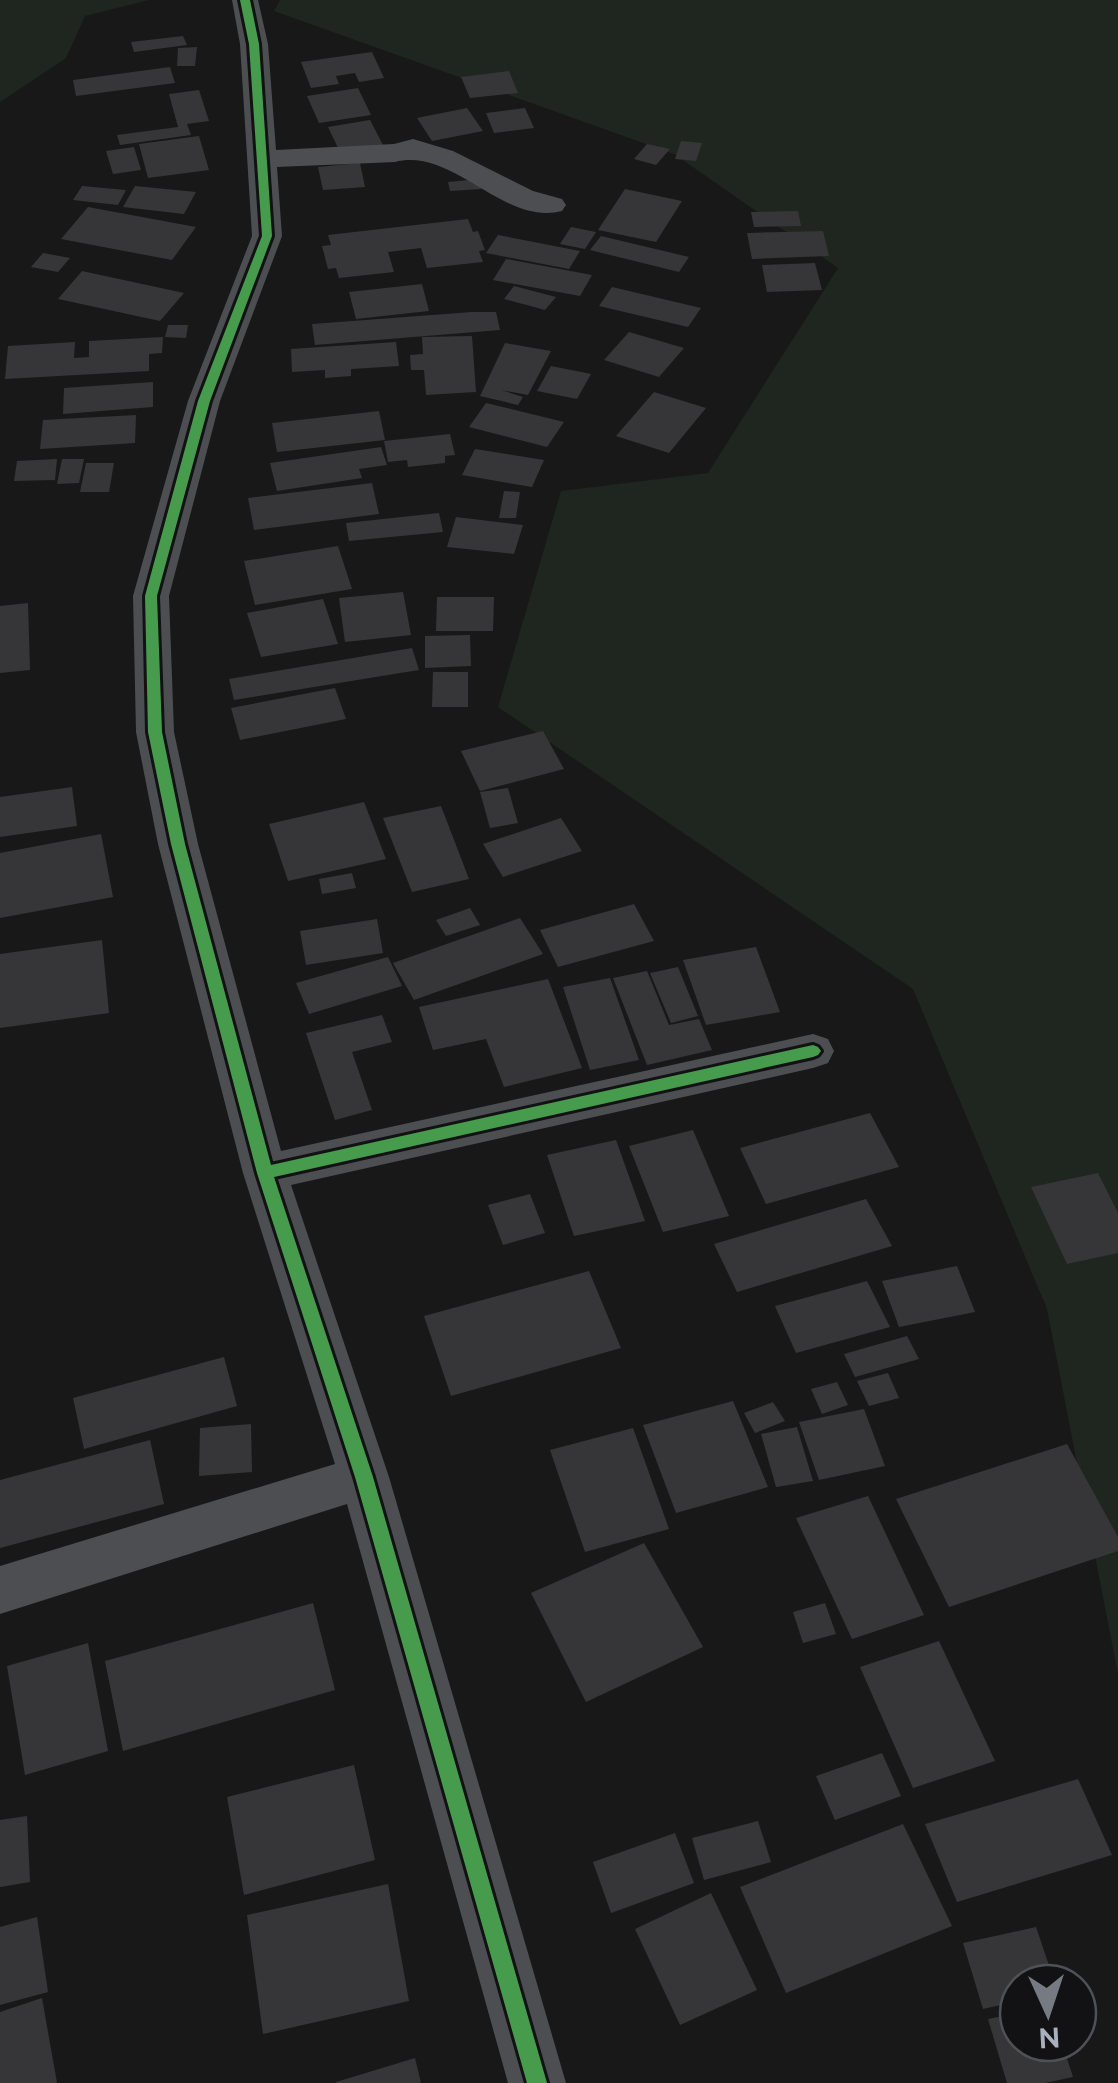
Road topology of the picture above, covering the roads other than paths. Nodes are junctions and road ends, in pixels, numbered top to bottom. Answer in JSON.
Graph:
{"nodes":[{"id":1,"x":245,"y":0,"type":"edge"},
{"id":2,"x":264,"y":159,"type":"junction"},
{"id":3,"x":551,"y":205,"type":"dead end"},
{"id":4,"x":813,"y":1050,"type":"dead end"},
{"id":5,"x":265,"y":1173,"type":"junction"},
{"id":6,"x":364,"y":1477,"type":"junction"},
{"id":7,"x":0,"y":1590,"type":"edge"},
{"id":8,"x":537,"y":2083,"type":"edge"}],
"edges":[{"from":1,"to":2,"type":"street"},
{"from":2,"to":3,"type":"street"},
{"from":2,"to":5,"type":"street"},
{"from":4,"to":5,"type":"street"},
{"from":5,"to":6,"type":"street"},
{"from":6,"to":7,"type":"street"},
{"from":6,"to":8,"type":"street"}]}
